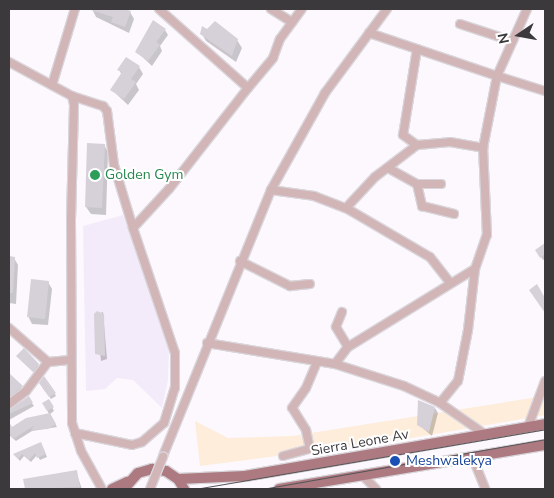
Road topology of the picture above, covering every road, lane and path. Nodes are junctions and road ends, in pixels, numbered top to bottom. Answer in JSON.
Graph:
{"nodes":[{"id":1,"x":75,"y":9,"type":"edge"},
{"id":2,"x":271,"y":9,"type":"edge"},
{"id":3,"x":302,"y":9,"type":"edge"},
{"id":4,"x":387,"y":9,"type":"edge"},
{"id":5,"x":527,"y":9,"type":"edge"},
{"id":6,"x":164,"y":10,"type":"edge"},
{"id":7,"x":292,"y":22,"type":"junction"},
{"id":8,"x":460,"y":24,"type":"dead end"},
{"id":9,"x":369,"y":33,"type":"junction"},
{"id":10,"x":512,"y":41,"type":"junction"},
{"id":11,"x":417,"y":49,"type":"junction"},
{"id":12,"x":9,"y":62,"type":"edge"},
{"id":13,"x":497,"y":76,"type":"junction"},
{"id":14,"x":52,"y":85,"type":"junction"},
{"id":15,"x":248,"y":88,"type":"junction"},
{"id":16,"x":545,"y":91,"type":"edge"},
{"id":17,"x":72,"y":96,"type":"junction"},
{"id":18,"x":417,"y":145,"type":"junction"},
{"id":19,"x":483,"y":148,"type":"junction"},
{"id":20,"x":388,"y":168,"type":"junction"},
{"id":21,"x":417,"y":184,"type":"junction"},
{"id":22,"x":440,"y":184,"type":"dead end"},
{"id":23,"x":271,"y":190,"type":"junction"},
{"id":24,"x":346,"y":208,"type":"junction"},
{"id":25,"x":454,"y":214,"type":"dead end"},
{"id":26,"x":133,"y":228,"type":"junction"},
{"id":27,"x":240,"y":261,"type":"junction"},
{"id":28,"x":475,"y":269,"type":"junction"},
{"id":29,"x":450,"y":283,"type":"junction"},
{"id":30,"x":310,"y":284,"type":"dead end"},
{"id":31,"x":342,"y":312,"type":"dead end"},
{"id":32,"x":9,"y":328,"type":"edge"},
{"id":33,"x":207,"y":343,"type":"junction"},
{"id":34,"x":348,"y":347,"type":"junction"},
{"id":35,"x":70,"y":360,"type":"junction"},
{"id":36,"x":48,"y":362,"type":"junction"},
{"id":37,"x":317,"y":362,"type":"junction"},
{"id":38,"x":335,"y":364,"type":"junction"},
{"id":39,"x":545,"y":381,"type":"edge"},
{"id":40,"x":440,"y":403,"type":"junction"},
{"id":41,"x":9,"y":404,"type":"edge"},
{"id":42,"x":545,"y":424,"type":"edge"},
{"id":43,"x":528,"y":427,"type":"junction"},
{"id":44,"x":75,"y":433,"type":"junction"},
{"id":45,"x":486,"y":435,"type":"junction"},
{"id":46,"x":545,"y":445,"type":"edge"},
{"id":47,"x":283,"y":456,"type":"dead end"},
{"id":48,"x":472,"y":456,"type":"junction"},
{"id":49,"x":362,"y":475,"type":"junction"},
{"id":50,"x":178,"y":479,"type":"junction"},
{"id":51,"x":126,"y":486,"type":"edge"},
{"id":52,"x":102,"y":489,"type":"edge"},
{"id":53,"x":112,"y":489,"type":"edge"},
{"id":54,"x":150,"y":489,"type":"edge"},
{"id":55,"x":184,"y":489,"type":"edge"},
{"id":56,"x":279,"y":489,"type":"edge"},
{"id":57,"x":376,"y":489,"type":"edge"},
{"id":58,"x":485,"y":489,"type":"edge"}],
"edges":[{"from":1,"to":14,"type":"street"},
{"from":2,"to":7,"type":"street"},
{"from":3,"to":7,"type":"street"},
{"from":4,"to":9,"type":"street"},
{"from":5,"to":10,"type":"street"},
{"from":6,"to":15,"type":"street"},
{"from":7,"to":15,"type":"street"},
{"from":8,"to":10,"type":"street"},
{"from":9,"to":11,"type":"street"},
{"from":9,"to":23,"type":"street"},
{"from":10,"to":13,"type":"street"},
{"from":11,"to":13,"type":"street"},
{"from":11,"to":18,"type":"street"},
{"from":12,"to":14,"type":"street"},
{"from":13,"to":16,"type":"street"},
{"from":13,"to":19,"type":"street"},
{"from":14,"to":17,"type":"street"},
{"from":15,"to":26,"type":"street"},
{"from":17,"to":26,"type":"street"},
{"from":17,"to":35,"type":"street"},
{"from":18,"to":19,"type":"street"},
{"from":18,"to":20,"type":"street"},
{"from":19,"to":28,"type":"street"},
{"from":20,"to":21,"type":"street"},
{"from":20,"to":24,"type":"street"},
{"from":21,"to":22,"type":"street"},
{"from":21,"to":25,"type":"street"},
{"from":23,"to":24,"type":"street"},
{"from":23,"to":27,"type":"street"},
{"from":24,"to":29,"type":"street"},
{"from":26,"to":44,"type":"street"},
{"from":27,"to":30,"type":"street"},
{"from":27,"to":33,"type":"street"},
{"from":28,"to":29,"type":"street"},
{"from":28,"to":40,"type":"street"},
{"from":29,"to":34,"type":"street"},
{"from":31,"to":34,"type":"street"},
{"from":32,"to":36,"type":"street"},
{"from":33,"to":37,"type":"street"},
{"from":33,"to":54,"type":"street","bridge":true},
{"from":34,"to":38,"type":"street"},
{"from":35,"to":36,"type":"street"},
{"from":35,"to":44,"type":"street"},
{"from":36,"to":41,"type":"street"},
{"from":37,"to":38,"type":"street"},
{"from":37,"to":47,"type":"street"},
{"from":38,"to":40,"type":"street"},
{"from":39,"to":43,"type":"street"},
{"from":40,"to":45,"type":"street"},
{"from":42,"to":43,"type":"main road","name":"Sierra Leone Av"},
{"from":43,"to":45,"type":"main road","name":"Sierra Leone Av"},
{"from":44,"to":52,"type":"street"},
{"from":45,"to":50,"type":"main road","name":"Sierra Leone Av"},
{"from":46,"to":48,"type":"main road"},
{"from":48,"to":49,"type":"main road"},
{"from":48,"to":58,"type":"street"},
{"from":49,"to":56,"type":"main road"},
{"from":49,"to":57,"type":"street"},
{"from":50,"to":51,"type":"main road"},
{"from":50,"to":55,"type":"main road"},
{"from":51,"to":53,"type":"main road"}]}
